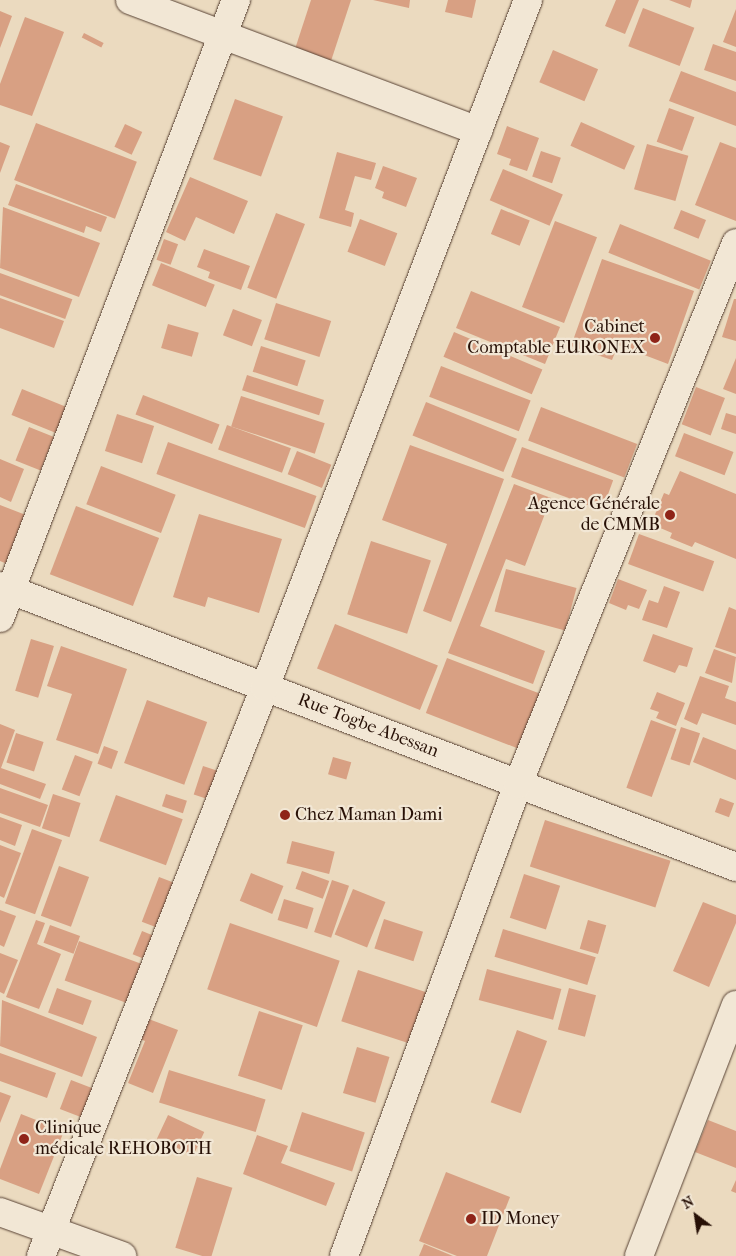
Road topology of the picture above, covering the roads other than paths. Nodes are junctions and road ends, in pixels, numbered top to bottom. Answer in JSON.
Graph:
{"nodes":[{"id":1,"x":130,"y":0,"type":"edge"},
{"id":2,"x":236,"y":0,"type":"edge"},
{"id":3,"x":528,"y":0,"type":"edge"},
{"id":4,"x":223,"y":36,"type":"junction"},
{"id":5,"x":478,"y":131,"type":"junction"},
{"id":6,"x":736,"y":243,"type":"edge"},
{"id":7,"x":5,"y":588,"type":"edge"},
{"id":8,"x":0,"y":618,"type":"edge"},
{"id":9,"x":265,"y":687,"type":"junction"},
{"id":10,"x":518,"y":784,"type":"junction"},
{"id":11,"x":736,"y":867,"type":"edge"},
{"id":12,"x":736,"y":1005,"type":"edge"},
{"id":13,"x":0,"y":1212,"type":"edge"},
{"id":14,"x":50,"y":1231,"type":"junction"},
{"id":15,"x":41,"y":1256,"type":"edge"},
{"id":16,"x":122,"y":1256,"type":"edge"},
{"id":17,"x":344,"y":1256,"type":"edge"},
{"id":18,"x":639,"y":1256,"type":"edge"}],
"edges":[{"from":1,"to":4,"type":"street"},
{"from":2,"to":4,"type":"street"},
{"from":3,"to":5,"type":"street"},
{"from":4,"to":5,"type":"street"},
{"from":4,"to":7,"type":"street"},
{"from":5,"to":9,"type":"street"},
{"from":6,"to":10,"type":"street"},
{"from":7,"to":8,"type":"street"},
{"from":7,"to":9,"type":"street","name":"Rue Togbe Abessan"},
{"from":9,"to":10,"type":"street","name":"Rue Togbe Abessan"},
{"from":9,"to":14,"type":"street"},
{"from":10,"to":11,"type":"street","name":"Rue Togbe Abessan"},
{"from":10,"to":17,"type":"street"},
{"from":12,"to":18,"type":"street"},
{"from":13,"to":14,"type":"street"},
{"from":14,"to":15,"type":"street"},
{"from":14,"to":16,"type":"street"}]}
